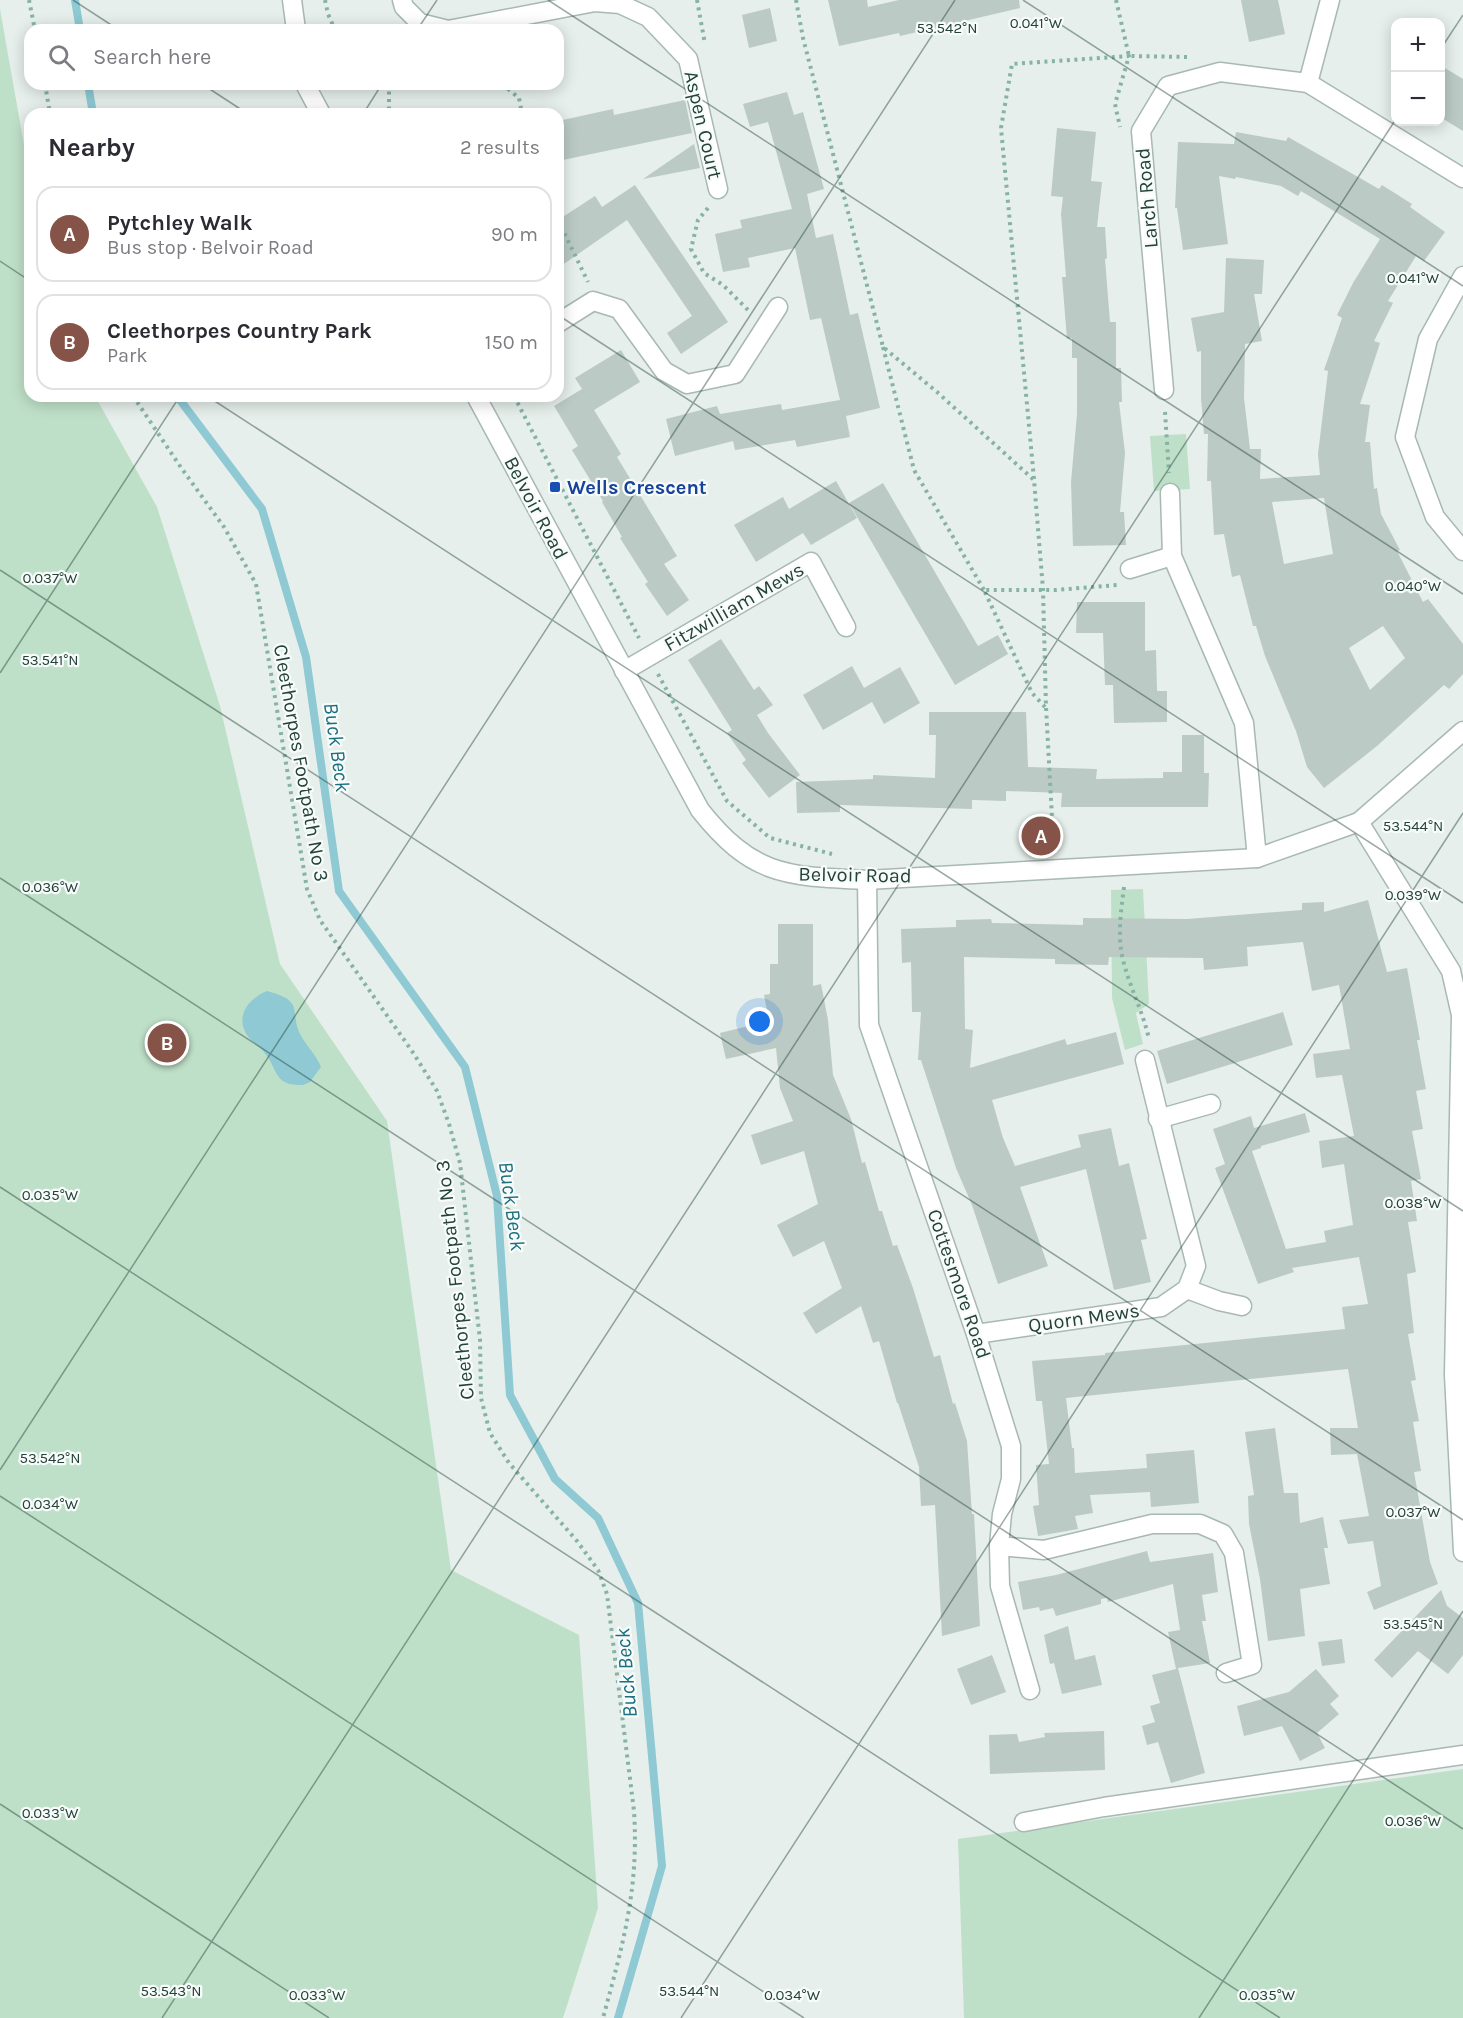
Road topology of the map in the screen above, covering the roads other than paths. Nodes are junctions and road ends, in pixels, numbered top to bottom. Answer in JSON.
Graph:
{"nodes":[{"id":1,"x":292,"y":0,"type":"edge"},
{"id":2,"x":402,"y":0,"type":"edge"},
{"id":3,"x":1330,"y":0,"type":"edge"},
{"id":4,"x":295,"y":24,"type":"edge"},
{"id":5,"x":424,"y":24,"type":"edge"},
{"id":6,"x":480,"y":24,"type":"edge"},
{"id":7,"x":1308,"y":82,"type":"junction"},
{"id":8,"x":307,"y":90,"type":"edge"},
{"id":9,"x":318,"y":108,"type":"edge"},
{"id":10,"x":1463,"y":178,"type":"edge"},
{"id":11,"x":718,"y":189,"type":"road end"},
{"id":12,"x":1463,"y":276,"type":"edge"},
{"id":13,"x":778,"y":307,"type":"dead end"},
{"id":14,"x":564,"y":319,"type":"edge"},
{"id":15,"x":1164,"y":390,"type":"road end"},
{"id":16,"x":479,"y":402,"type":"edge"},
{"id":17,"x":1170,"y":493,"type":"road end"},
{"id":18,"x":1463,"y":551,"type":"edge"},
{"id":19,"x":1172,"y":556,"type":"junction"},
{"id":20,"x":1130,"y":569,"type":"road end"},
{"id":21,"x":846,"y":627,"type":"dead end"},
{"id":22,"x":624,"y":671,"type":"junction"},
{"id":23,"x":1463,"y":731,"type":"edge"},
{"id":24,"x":1359,"y":822,"type":"junction"},
{"id":25,"x":1257,"y":858,"type":"junction"},
{"id":26,"x":867,"y":880,"type":"junction"},
{"id":27,"x":1145,"y":1060,"type":"road end"},
{"id":28,"x":1461,"y":1094,"type":"edge"},
{"id":29,"x":1211,"y":1104,"type":"dead end"},
{"id":30,"x":1158,"y":1119,"type":"junction"},
{"id":31,"x":1187,"y":1289,"type":"junction"},
{"id":32,"x":1242,"y":1306,"type":"dead end"},
{"id":33,"x":976,"y":1334,"type":"junction"},
{"id":34,"x":1459,"y":1374,"type":"edge"},
{"id":35,"x":999,"y":1546,"type":"junction"},
{"id":36,"x":1463,"y":1552,"type":"edge"},
{"id":37,"x":1226,"y":1673,"type":"dead end"},
{"id":38,"x":1029,"y":1690,"type":"dead end"},
{"id":39,"x":1463,"y":1755,"type":"edge"},
{"id":40,"x":1024,"y":1822,"type":"dead end"}],
"edges":[{"from":1,"to":4,"type":"street"},
{"from":2,"to":5,"type":"street","name":"Aspen Court"},
{"from":3,"to":7,"type":"street"},
{"from":6,"to":11,"type":"street","name":"Aspen Court"},
{"from":7,"to":10,"type":"street","name":"Larch Road"},
{"from":7,"to":15,"type":"street","name":"Larch Road"},
{"from":8,"to":9,"type":"street"},
{"from":12,"to":18,"type":"street"},
{"from":13,"to":14,"type":"street"},
{"from":16,"to":22,"type":"street","name":"Belvoir Road"},
{"from":17,"to":19,"type":"street"},
{"from":19,"to":20,"type":"street"},
{"from":19,"to":25,"type":"street"},
{"from":21,"to":22,"type":"street","name":"Fitzwilliam Mews"},
{"from":22,"to":26,"type":"street","name":"Belvoir Road"},
{"from":23,"to":24,"type":"street","name":"Belvoir Road"},
{"from":24,"to":25,"type":"street","name":"Belvoir Road"},
{"from":24,"to":28,"type":"street"},
{"from":25,"to":26,"type":"street","name":"Belvoir Road"},
{"from":26,"to":33,"type":"street","name":"Cottesmore Road"},
{"from":27,"to":30,"type":"street"},
{"from":28,"to":34,"type":"street"},
{"from":29,"to":30,"type":"street"},
{"from":30,"to":31,"type":"street"},
{"from":31,"to":32,"type":"street"},
{"from":31,"to":33,"type":"street","name":"Quorn Mews"},
{"from":33,"to":35,"type":"street","name":"Cottesmore Road"},
{"from":34,"to":36,"type":"street"},
{"from":35,"to":37,"type":"street"},
{"from":35,"to":38,"type":"street","name":"Cottesmore Road"},
{"from":39,"to":40,"type":"street"}]}
